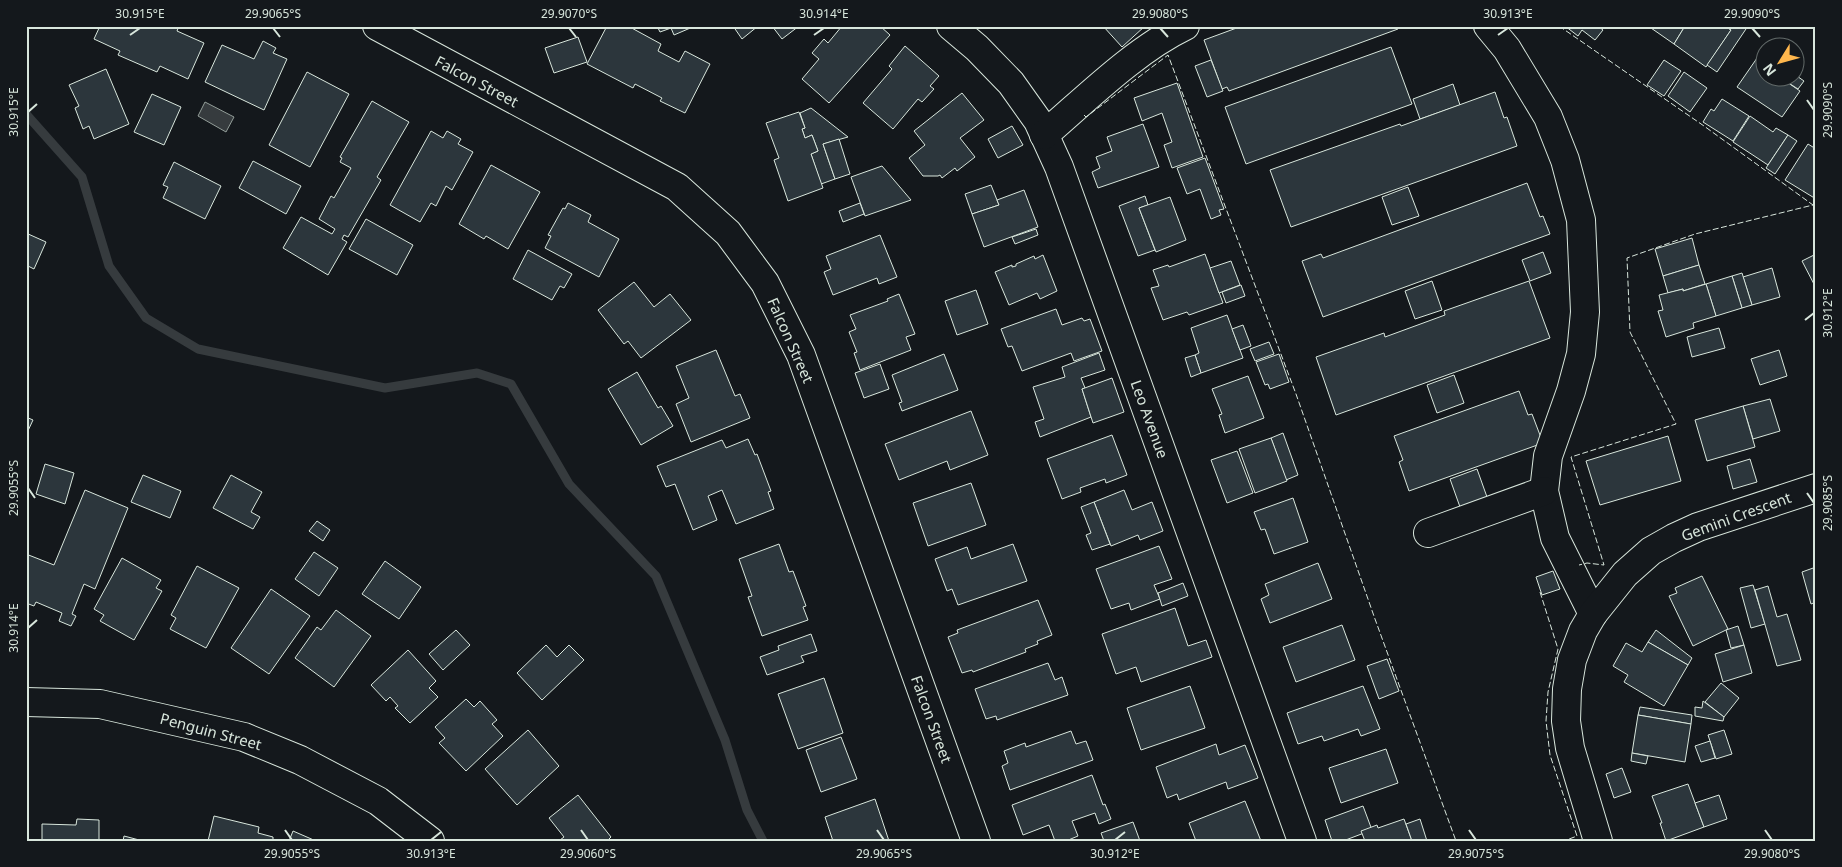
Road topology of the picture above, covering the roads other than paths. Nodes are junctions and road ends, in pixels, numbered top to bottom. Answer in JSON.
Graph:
{"nodes":[{"id":1,"x":950,"y":26,"type":"edge"},
{"id":2,"x":1185,"y":26,"type":"edge"},
{"id":3,"x":1488,"y":26,"type":"edge"},
{"id":4,"x":383,"y":28,"type":"edge"},
{"id":5,"x":1044,"y":136,"type":"junction"},
{"id":6,"x":1816,"y":488,"type":"edge"},
{"id":7,"x":1544,"y":491,"type":"junction"},
{"id":8,"x":1428,"y":533,"type":"dead end"},
{"id":9,"x":1593,"y":614,"type":"junction"},
{"id":10,"x":26,"y":702,"type":"edge"},
{"id":11,"x":430,"y":841,"type":"edge"},
{"id":12,"x":976,"y":841,"type":"edge"},
{"id":13,"x":1302,"y":841,"type":"edge"},
{"id":14,"x":1598,"y":841,"type":"edge"}],
"edges":[{"from":1,"to":5,"type":"street","name":"Leo Avenue"},
{"from":2,"to":5,"type":"street"},
{"from":3,"to":7,"type":"street"},
{"from":4,"to":12,"type":"street","name":"Falcon Street"},
{"from":5,"to":13,"type":"street","name":"Leo Avenue"},
{"from":6,"to":9,"type":"street","name":"Gemini Crescent"},
{"from":7,"to":8,"type":"street"},
{"from":7,"to":9,"type":"street"},
{"from":9,"to":14,"type":"street","name":"Gemini Crescent"},
{"from":10,"to":11,"type":"street","name":"Penguin Street"}]}
